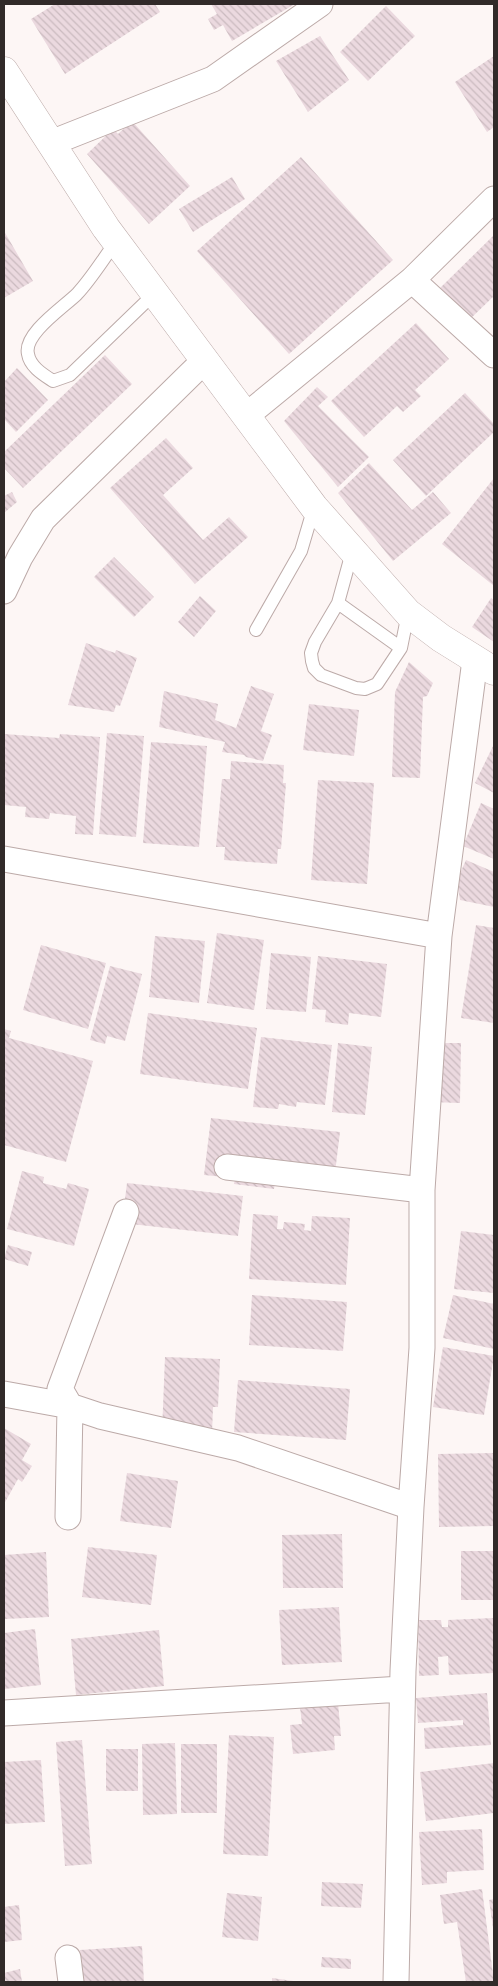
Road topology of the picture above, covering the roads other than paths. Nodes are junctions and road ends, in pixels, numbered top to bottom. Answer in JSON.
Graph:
{"nodes":[{"id":1,"x":320,"y":4,"type":"edge"},
{"id":2,"x":5,"y":76,"type":"edge"},
{"id":3,"x":51,"y":143,"type":"junction"},
{"id":4,"x":494,"y":199,"type":"edge"},
{"id":5,"x":116,"y":242,"type":"junction"},
{"id":6,"x":412,"y":280,"type":"junction"},
{"id":7,"x":155,"y":293,"type":"junction"},
{"id":8,"x":494,"y":355,"type":"edge"},
{"id":9,"x":205,"y":360,"type":"junction"},
{"id":10,"x":246,"y":415,"type":"junction"},
{"id":11,"x":314,"y":507,"type":"junction"},
{"id":12,"x":352,"y":552,"type":"junction"},
{"id":13,"x":4,"y":591,"type":"edge"},
{"id":14,"x":338,"y":603,"type":"junction"},
{"id":15,"x":408,"y":613,"type":"junction"},
{"id":16,"x":256,"y":630,"type":"dead end"},
{"id":17,"x":401,"y":648,"type":"junction"},
{"id":18,"x":485,"y":665,"type":"edge"},
{"id":19,"x":4,"y":859,"type":"edge"},
{"id":20,"x":439,"y":936,"type":"junction"},
{"id":21,"x":227,"y":1167,"type":"dead end"},
{"id":22,"x":422,"y":1190,"type":"junction"},
{"id":23,"x":126,"y":1212,"type":"dead end"},
{"id":24,"x":4,"y":1394,"type":"edge"},
{"id":25,"x":70,"y":1406,"type":"junction"},
{"id":26,"x":411,"y":1507,"type":"junction"},
{"id":27,"x":68,"y":1516,"type":"dead end"},
{"id":28,"x":402,"y":1689,"type":"junction"},
{"id":29,"x":4,"y":1713,"type":"edge"},
{"id":30,"x":68,"y":1958,"type":"dead end"},
{"id":31,"x":72,"y":1982,"type":"edge"},
{"id":32,"x":396,"y":1982,"type":"edge"}],
"edges":[{"from":1,"to":3,"type":"street"},
{"from":2,"to":3,"type":"street"},
{"from":3,"to":5,"type":"street"},
{"from":4,"to":6,"type":"street"},
{"from":5,"to":7,"type":"street"},
{"from":5,"to":7,"type":"lane"},
{"from":6,"to":8,"type":"street"},
{"from":6,"to":10,"type":"street"},
{"from":7,"to":9,"type":"street"},
{"from":9,"to":10,"type":"street"},
{"from":9,"to":13,"type":"street"},
{"from":10,"to":11,"type":"street"},
{"from":11,"to":12,"type":"street"},
{"from":11,"to":16,"type":"lane"},
{"from":12,"to":14,"type":"lane"},
{"from":12,"to":15,"type":"street"},
{"from":14,"to":17,"type":"lane"},
{"from":14,"to":17,"type":"lane"},
{"from":15,"to":17,"type":"lane"},
{"from":15,"to":18,"type":"street"},
{"from":18,"to":20,"type":"street"},
{"from":19,"to":20,"type":"street"},
{"from":20,"to":22,"type":"street"},
{"from":21,"to":22,"type":"street"},
{"from":22,"to":26,"type":"street"},
{"from":23,"to":25,"type":"street"},
{"from":24,"to":25,"type":"street"},
{"from":25,"to":26,"type":"street"},
{"from":25,"to":27,"type":"street"},
{"from":26,"to":28,"type":"street"},
{"from":28,"to":29,"type":"street"},
{"from":28,"to":32,"type":"street"},
{"from":30,"to":31,"type":"street"}]}
